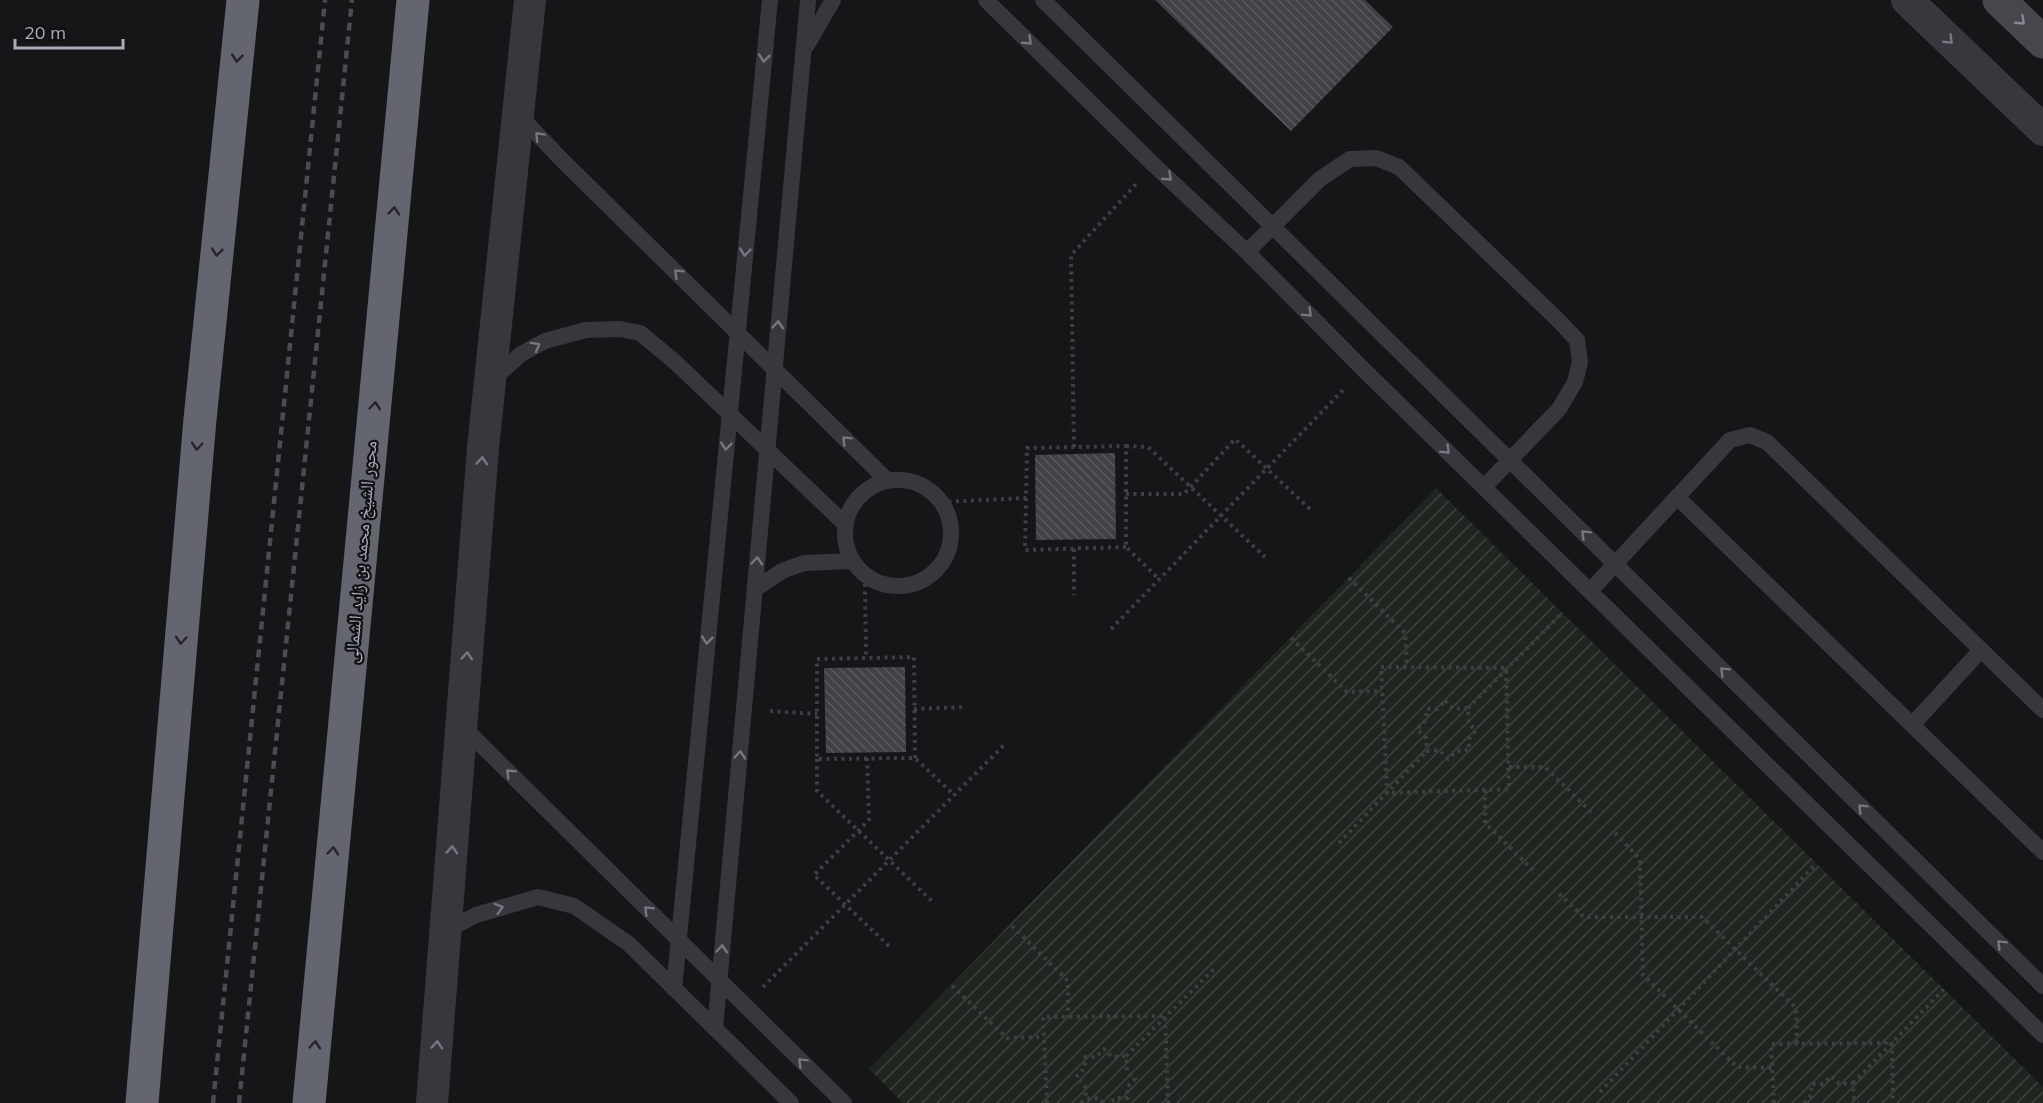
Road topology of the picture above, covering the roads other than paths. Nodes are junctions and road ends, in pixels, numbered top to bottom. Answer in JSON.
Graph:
{"nodes":[{"id":1,"x":243,"y":0,"type":"edge"},
{"id":2,"x":413,"y":0,"type":"edge"},
{"id":3,"x":530,"y":0,"type":"edge"},
{"id":4,"x":770,"y":0,"type":"edge"},
{"id":5,"x":808,"y":0,"type":"edge"},
{"id":6,"x":833,"y":0,"type":"edge"},
{"id":7,"x":987,"y":0,"type":"edge"},
{"id":8,"x":1043,"y":0,"type":"edge"},
{"id":9,"x":1907,"y":0,"type":"edge"},
{"id":10,"x":1999,"y":0,"type":"edge"},
{"id":11,"x":2043,"y":42,"type":"edge"},
{"id":12,"x":803,"y":51,"type":"junction"},
{"id":13,"x":518,"y":114,"type":"junction"},
{"id":14,"x":2043,"y":129,"type":"edge"},
{"id":15,"x":1273,"y":226,"type":"junction"},
{"id":16,"x":1247,"y":252,"type":"junction"},
{"id":17,"x":738,"y":332,"type":"junction"},
{"id":18,"x":774,"y":369,"type":"junction"},
{"id":19,"x":490,"y":381,"type":"junction"},
{"id":20,"x":730,"y":414,"type":"junction"},
{"id":21,"x":767,"y":450,"type":"junction"},
{"id":22,"x":1510,"y":460,"type":"junction"},
{"id":23,"x":888,"y":481,"type":"junction"},
{"id":24,"x":1484,"y":487,"type":"junction"},
{"id":25,"x":1677,"y":497,"type":"junction"},
{"id":26,"x":846,"y":525,"type":"junction"},
{"id":27,"x":853,"y":561,"type":"junction"},
{"id":28,"x":1614,"y":563,"type":"junction"},
{"id":29,"x":755,"y":589,"type":"junction"},
{"id":30,"x":1590,"y":591,"type":"junction"},
{"id":31,"x":1981,"y":650,"type":"junction"},
{"id":32,"x":2043,"y":710,"type":"edge"},
{"id":33,"x":1912,"y":725,"type":"junction"},
{"id":34,"x":462,"y":726,"type":"junction"},
{"id":35,"x":2043,"y":852,"type":"edge"},
{"id":36,"x":446,"y":931,"type":"junction"},
{"id":37,"x":678,"y":939,"type":"junction"},
{"id":38,"x":720,"y":980,"type":"junction"},
{"id":39,"x":2043,"y":986,"type":"edge"},
{"id":40,"x":674,"y":989,"type":"junction"},
{"id":41,"x":716,"y":1029,"type":"junction"},
{"id":42,"x":2043,"y":1035,"type":"edge"},
{"id":43,"x":142,"y":1103,"type":"edge"},
{"id":44,"x":309,"y":1103,"type":"edge"},
{"id":45,"x":432,"y":1103,"type":"edge"},
{"id":46,"x":792,"y":1103,"type":"edge"},
{"id":47,"x":844,"y":1103,"type":"edge"}],
"edges":[{"from":1,"to":43,"type":"highway","one_way":true},
{"from":44,"to":2,"type":"highway","name":"محور الشيخ محمد بن زايد الشمالى","one_way":true},
{"from":3,"to":13,"type":"street"},
{"from":4,"to":17,"type":"lane","one_way":true},
{"from":5,"to":12,"type":"lane"},
{"from":6,"to":12,"type":"lane"},
{"from":7,"to":16,"type":"lane","one_way":true},
{"from":8,"to":15,"type":"lane"},
{"from":9,"to":14,"type":"street","one_way":true},
{"from":10,"to":11,"type":"street","one_way":true},
{"from":18,"to":12,"type":"lane","one_way":true},
{"from":17,"to":13,"type":"lane","one_way":true},
{"from":13,"to":19,"type":"street"},
{"from":15,"to":16,"type":"lane"},
{"from":15,"to":22,"type":"lane"},
{"from":15,"to":22,"type":"lane"},
{"from":16,"to":24,"type":"lane","one_way":true},
{"from":17,"to":18,"type":"lane"},
{"from":17,"to":20,"type":"lane"},
{"from":18,"to":21,"type":"lane"},
{"from":23,"to":18,"type":"lane","one_way":true},
{"from":19,"to":20,"type":"lane","one_way":true},
{"from":34,"to":19,"type":"street","one_way":true},
{"from":20,"to":21,"type":"lane"},
{"from":20,"to":37,"type":"lane","one_way":true},
{"from":21,"to":26,"type":"lane"},
{"from":29,"to":21,"type":"lane","one_way":true},
{"from":22,"to":24,"type":"lane"},
{"from":28,"to":22,"type":"lane","one_way":true},
{"from":23,"to":26,"type":"lane"},
{"from":23,"to":27,"type":"lane"},
{"from":24,"to":30,"type":"lane"},
{"from":25,"to":28,"type":"lane"},
{"from":25,"to":31,"type":"lane"},
{"from":25,"to":33,"type":"lane"},
{"from":26,"to":27,"type":"lane"},
{"from":27,"to":29,"type":"lane"},
{"from":28,"to":30,"type":"lane"},
{"from":39,"to":28,"type":"lane","one_way":true},
{"from":38,"to":29,"type":"lane","one_way":true},
{"from":30,"to":42,"type":"lane"},
{"from":31,"to":32,"type":"lane"},
{"from":31,"to":33,"type":"lane"},
{"from":33,"to":35,"type":"lane"},
{"from":36,"to":34,"type":"street","one_way":true},
{"from":37,"to":34,"type":"lane","one_way":true},
{"from":36,"to":40,"type":"lane","one_way":true},
{"from":45,"to":36,"type":"street","one_way":true},
{"from":37,"to":38,"type":"lane"},
{"from":37,"to":40,"type":"lane"},
{"from":38,"to":41,"type":"lane"},
{"from":47,"to":38,"type":"lane","one_way":true},
{"from":40,"to":41,"type":"lane"},
{"from":41,"to":46,"type":"lane"}]}
